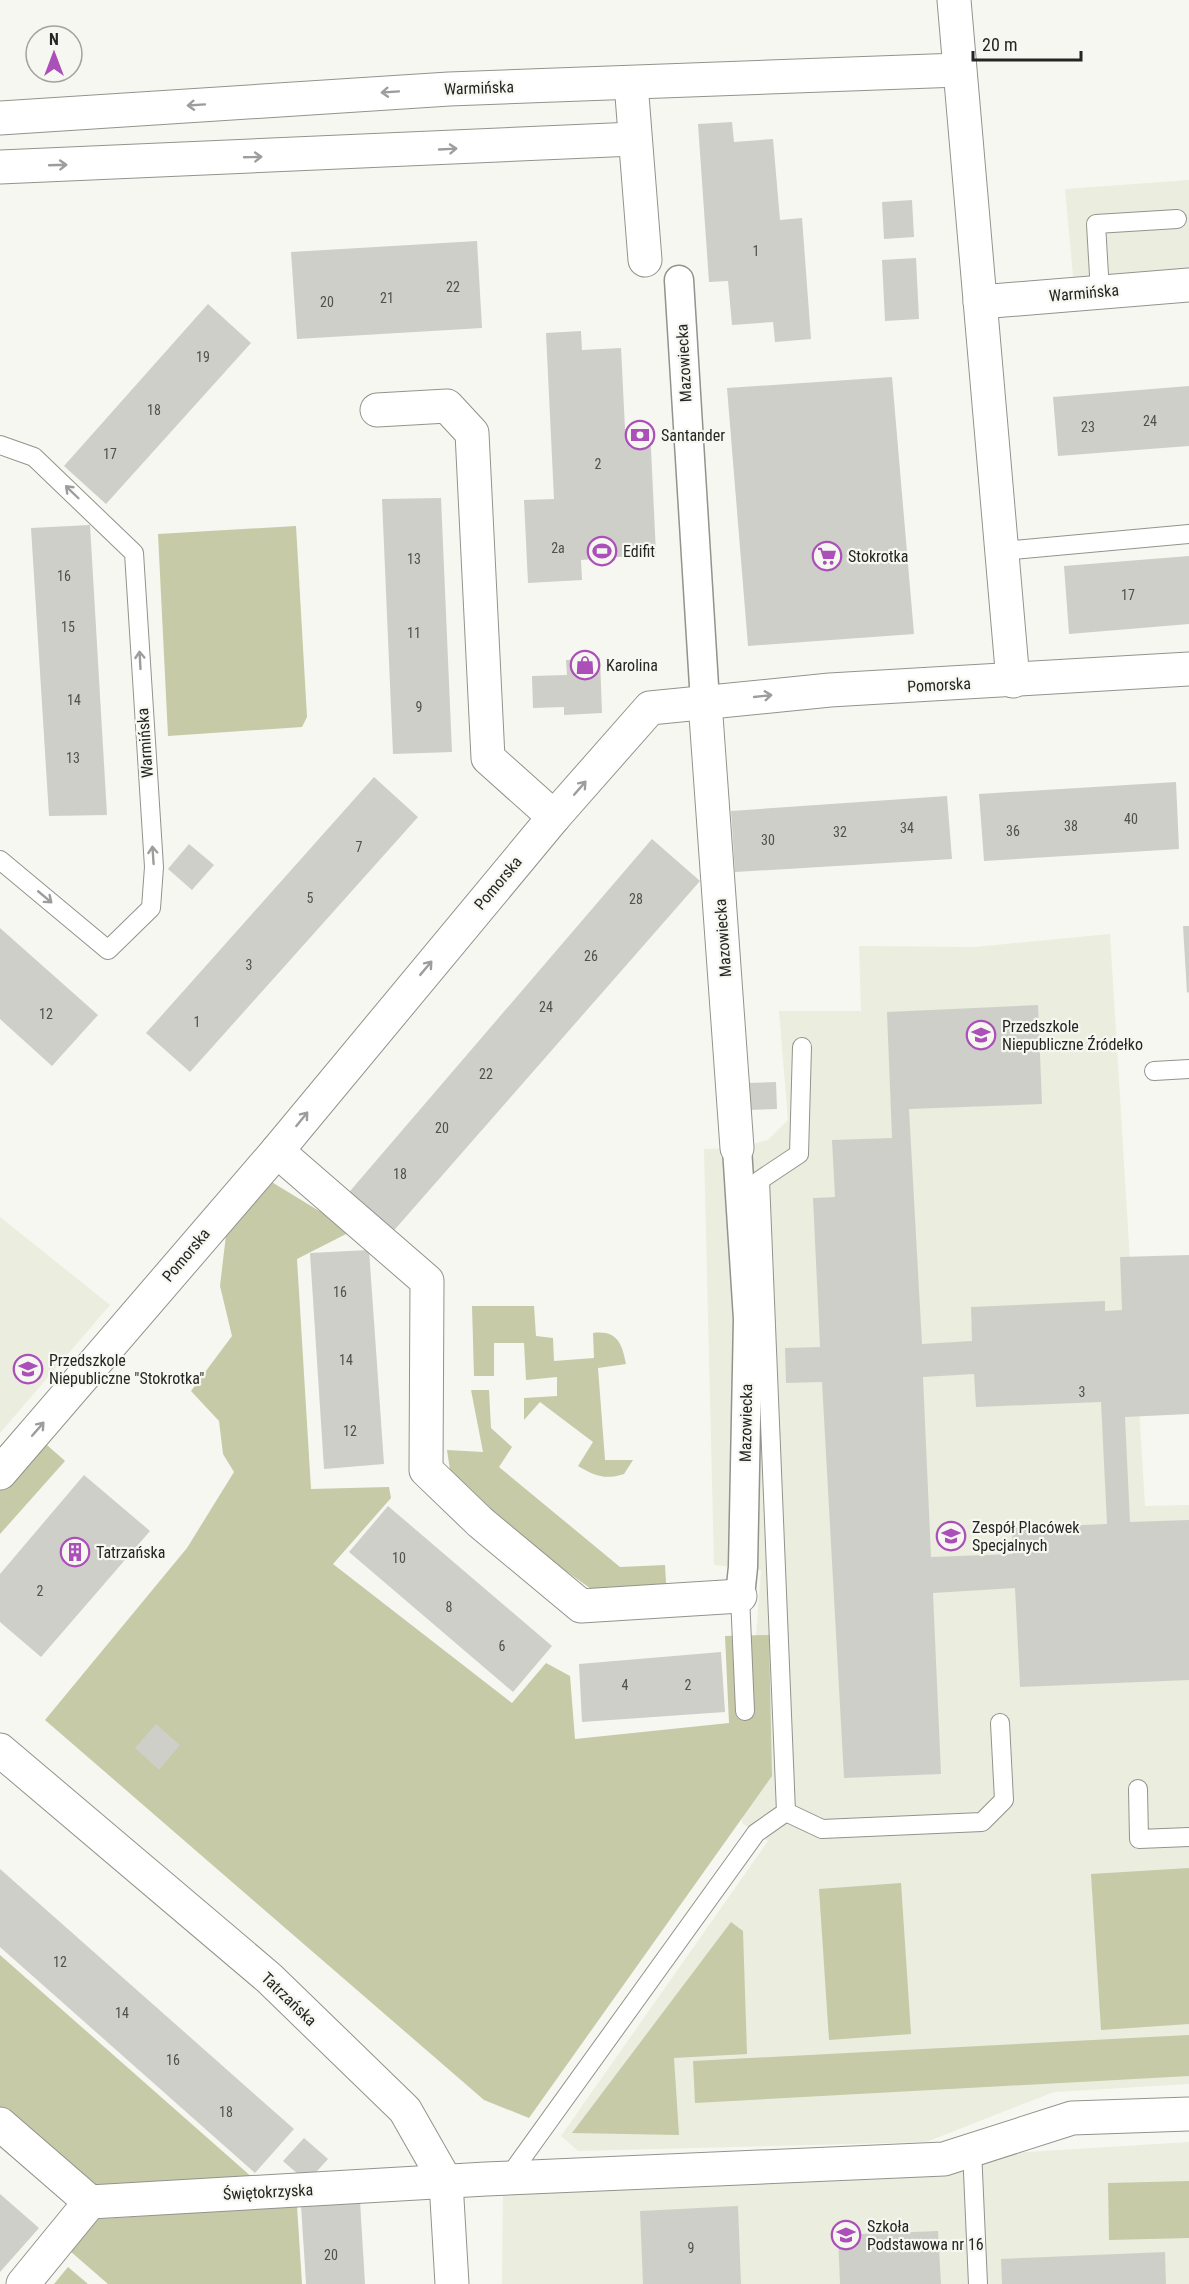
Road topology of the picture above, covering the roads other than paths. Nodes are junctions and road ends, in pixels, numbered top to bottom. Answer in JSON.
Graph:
{"nodes":[{"id":1,"x":954,"y":0,"type":"edge"},
{"id":2,"x":959,"y":70,"type":"junction"},
{"id":3,"x":631,"y":83,"type":"junction"},
{"id":4,"x":0,"y":118,"type":"edge"},
{"id":5,"x":634,"y":139,"type":"junction"},
{"id":6,"x":0,"y":167,"type":"edge"},
{"id":7,"x":1177,"y":219,"type":"dead end"},
{"id":8,"x":645,"y":260,"type":"dead end"},
{"id":9,"x":679,"y":280,"type":"dead end"},
{"id":10,"x":1189,"y":285,"type":"edge"},
{"id":11,"x":1100,"y":292,"type":"junction"},
{"id":12,"x":980,"y":302,"type":"junction"},
{"id":13,"x":377,"y":410,"type":"dead end"},
{"id":14,"x":0,"y":445,"type":"edge"},
{"id":15,"x":1189,"y":534,"type":"edge"},
{"id":16,"x":1002,"y":551,"type":"junction"},
{"id":17,"x":1189,"y":669,"type":"edge"},
{"id":18,"x":1013,"y":681,"type":"junction"},
{"id":19,"x":705,"y":702,"type":"junction"},
{"id":20,"x":554,"y":817,"type":"junction"},
{"id":21,"x":0,"y":860,"type":"edge"},
{"id":22,"x":802,"y":1047,"type":"dead end"},
{"id":23,"x":1189,"y":1069,"type":"edge"},
{"id":24,"x":1154,"y":1071,"type":"dead end"},
{"id":25,"x":737,"y":1148,"type":"joint"},
{"id":26,"x":277,"y":1151,"type":"junction"},
{"id":27,"x":0,"y":1473,"type":"edge"},
{"id":28,"x":740,"y":1596,"type":"junction"},
{"id":29,"x":745,"y":1711,"type":"dead end"},
{"id":30,"x":1000,"y":1723,"type":"dead end"},
{"id":31,"x":0,"y":1750,"type":"edge"},
{"id":32,"x":1138,"y":1789,"type":"dead end"},
{"id":33,"x":786,"y":1812,"type":"junction"},
{"id":34,"x":1189,"y":1837,"type":"edge"},
{"id":35,"x":1189,"y":2114,"type":"edge"},
{"id":36,"x":0,"y":2124,"type":"edge"},
{"id":37,"x":972,"y":2150,"type":"junction"},
{"id":38,"x":507,"y":2179,"type":"junction"},
{"id":39,"x":446,"y":2182,"type":"junction"},
{"id":40,"x":90,"y":2202,"type":"junction"},
{"id":41,"x":23,"y":2284,"type":"edge"},
{"id":42,"x":452,"y":2284,"type":"edge"},
{"id":43,"x":978,"y":2284,"type":"edge"}],
"edges":[{"from":1,"to":2,"type":"street"},
{"from":2,"to":3,"type":"street","name":"Warmińska"},
{"from":2,"to":12,"type":"street"},
{"from":3,"to":4,"type":"street","name":"Warmińska","one_way":true},
{"from":3,"to":5,"type":"street"},
{"from":6,"to":5,"type":"street","one_way":true},
{"from":5,"to":8,"type":"street"},
{"from":7,"to":11,"type":"lane"},
{"from":9,"to":19,"type":"street","name":"Mazowiecka"},
{"from":10,"to":11,"type":"street","name":"Warmińska"},
{"from":11,"to":12,"type":"street","name":"Warmińska"},
{"from":12,"to":16,"type":"street"},
{"from":13,"to":20,"type":"street"},
{"from":21,"to":14,"type":"lane","name":"Warmińska","one_way":true},
{"from":15,"to":16,"type":"lane"},
{"from":16,"to":18,"type":"street"},
{"from":17,"to":18,"type":"street","name":"Pomorska"},
{"from":19,"to":18,"type":"street","name":"Pomorska","one_way":true},
{"from":20,"to":19,"type":"street","name":"Pomorska","one_way":true},
{"from":19,"to":25,"type":"street","name":"Mazowiecka"},
{"from":26,"to":20,"type":"street","name":"Pomorska","one_way":true},
{"from":22,"to":33,"type":"lane"},
{"from":23,"to":24,"type":"lane"},
{"from":25,"to":28,"type":"street","name":"Mazowiecka"},
{"from":27,"to":26,"type":"street","name":"Pomorska","one_way":true},
{"from":26,"to":28,"type":"street"},
{"from":28,"to":29,"type":"lane"},
{"from":30,"to":33,"type":"lane"},
{"from":31,"to":39,"type":"street","name":"Tatrzańska"},
{"from":32,"to":34,"type":"lane"},
{"from":33,"to":38,"type":"lane"},
{"from":35,"to":37,"type":"street","name":"Świętokrzyska"},
{"from":36,"to":40,"type":"street"},
{"from":37,"to":38,"type":"street","name":"Świętokrzyska"},
{"from":37,"to":43,"type":"lane"},
{"from":38,"to":39,"type":"street","name":"Świętokrzyska"},
{"from":39,"to":40,"type":"street","name":"Świętokrzyska"},
{"from":39,"to":42,"type":"street","name":"Tatrzańska"},
{"from":40,"to":41,"type":"street"}]}
